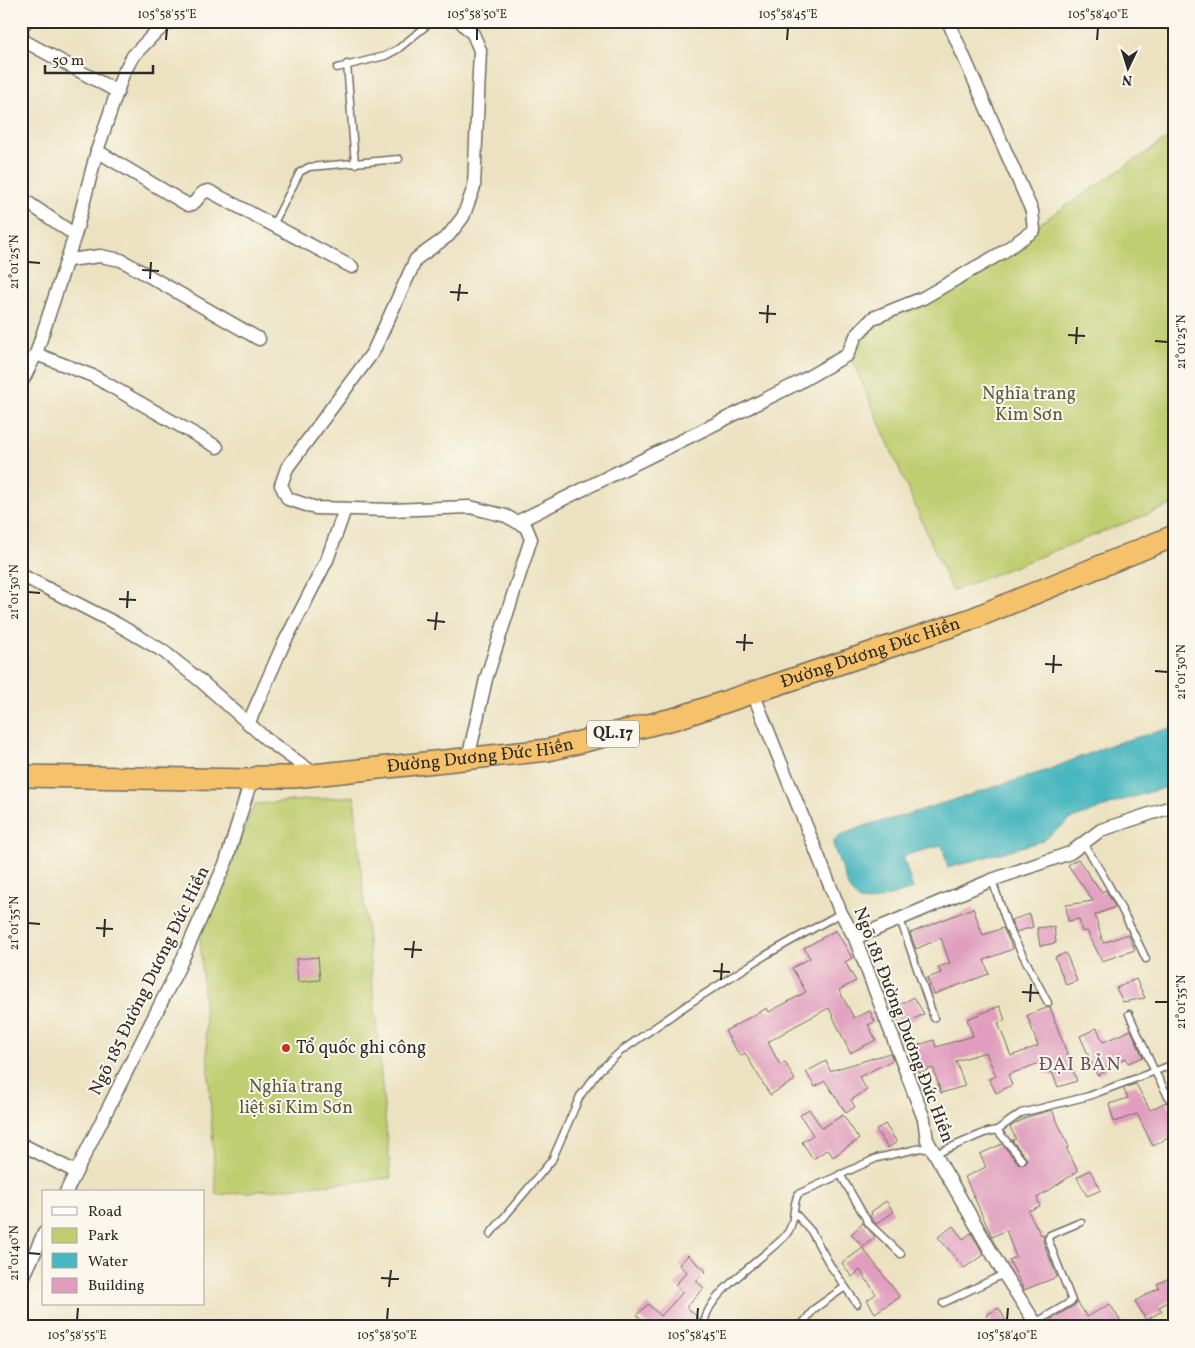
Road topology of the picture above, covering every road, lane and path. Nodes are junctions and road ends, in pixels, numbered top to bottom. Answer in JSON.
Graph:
{"nodes":[{"id":1,"x":26,"y":21,"type":"edge"},
{"id":2,"x":170,"y":21,"type":"edge"},
{"id":3,"x":432,"y":21,"type":"edge"},
{"id":4,"x":460,"y":21,"type":"edge"},
{"id":5,"x":948,"y":21,"type":"edge"},
{"id":6,"x":347,"y":64,"type":"junction"},
{"id":7,"x":337,"y":68,"type":"dead end"},
{"id":8,"x":118,"y":92,"type":"junction"},
{"id":9,"x":97,"y":151,"type":"junction"},
{"id":10,"x":398,"y":159,"type":"dead end"},
{"id":11,"x":355,"y":164,"type":"junction"},
{"id":12,"x":21,"y":198,"type":"edge"},
{"id":13,"x":273,"y":225,"type":"junction"},
{"id":14,"x":76,"y":235,"type":"junction"},
{"id":15,"x":69,"y":260,"type":"junction"},
{"id":16,"x":352,"y":267,"type":"dead end"},
{"id":17,"x":259,"y":339,"type":"dead end"},
{"id":18,"x":36,"y":354,"type":"junction"},
{"id":19,"x":21,"y":384,"type":"edge"},
{"id":20,"x":217,"y":447,"type":"dead end"},
{"id":21,"x":345,"y":509,"type":"junction"},
{"id":22,"x":517,"y":522,"type":"junction"},
{"id":23,"x":1174,"y":536,"type":"edge"},
{"id":24,"x":21,"y":576,"type":"edge"},
{"id":25,"x":753,"y":693,"type":"junction"},
{"id":26,"x":249,"y":722,"type":"junction"},
{"id":27,"x":468,"y":759,"type":"junction"},
{"id":28,"x":316,"y":775,"type":"junction"},
{"id":29,"x":21,"y":776,"type":"edge"},
{"id":30,"x":251,"y":780,"type":"junction"},
{"id":31,"x":1174,"y":806,"type":"edge"},
{"id":32,"x":1083,"y":843,"type":"junction"},
{"id":33,"x":992,"y":880,"type":"junction"},
{"id":34,"x":841,"y":913,"type":"junction"},
{"id":35,"x":900,"y":919,"type":"junction"},
{"id":36,"x":854,"y":938,"type":"junction"},
{"id":37,"x":1146,"y":959,"type":"dead end"},
{"id":38,"x":1048,"y":1003,"type":"dead end"},
{"id":39,"x":1129,"y":1014,"type":"dead end"},
{"id":40,"x":934,"y":1018,"type":"dead end"},
{"id":41,"x":1174,"y":1064,"type":"edge"},
{"id":42,"x":1155,"y":1072,"type":"junction"},
{"id":43,"x":1174,"y":1107,"type":"edge"},
{"id":44,"x":997,"y":1130,"type":"junction"},
{"id":45,"x":21,"y":1144,"type":"edge"},
{"id":46,"x":936,"y":1151,"type":"junction"},
{"id":47,"x":1022,"y":1160,"type":"dead end"},
{"id":48,"x":76,"y":1172,"type":"junction"},
{"id":49,"x":840,"y":1174,"type":"junction"},
{"id":50,"x":67,"y":1190,"type":"edge"},
{"id":51,"x":794,"y":1212,"type":"junction"},
{"id":52,"x":1081,"y":1222,"type":"dead end"},
{"id":53,"x":490,"y":1234,"type":"dead end"},
{"id":54,"x":42,"y":1237,"type":"edge"},
{"id":55,"x":900,"y":1254,"type":"dead end"},
{"id":56,"x":1004,"y":1274,"type":"junction"},
{"id":57,"x":21,"y":1282,"type":"edge"},
{"id":58,"x":845,"y":1287,"type":"junction"},
{"id":59,"x":943,"y":1303,"type":"dead end"},
{"id":60,"x":857,"y":1304,"type":"dead end"},
{"id":61,"x":1037,"y":1325,"type":"edge"},
{"id":62,"x":710,"y":1327,"type":"edge"},
{"id":63,"x":800,"y":1327,"type":"edge"}],
"edges":[{"from":1,"to":8,"type":"street"},
{"from":2,"to":8,"type":"street"},
{"from":3,"to":6,"type":"lane"},
{"from":4,"to":21,"type":"street"},
{"from":5,"to":22,"type":"street"},
{"from":6,"to":7,"type":"lane"},
{"from":6,"to":11,"type":"lane"},
{"from":8,"to":9,"type":"street"},
{"from":9,"to":13,"type":"street"},
{"from":9,"to":14,"type":"street"},
{"from":10,"to":11,"type":"lane"},
{"from":11,"to":13,"type":"lane"},
{"from":12,"to":14,"type":"street"},
{"from":13,"to":16,"type":"street"},
{"from":14,"to":15,"type":"street"},
{"from":15,"to":17,"type":"street"},
{"from":15,"to":18,"type":"street"},
{"from":18,"to":19,"type":"street"},
{"from":18,"to":20,"type":"street"},
{"from":21,"to":22,"type":"street"},
{"from":21,"to":26,"type":"street"},
{"from":22,"to":27,"type":"street"},
{"from":23,"to":25,"type":"highway","name":"Đường Dương Đức Hiền","number":"QL.17"},
{"from":24,"to":26,"type":"street"},
{"from":25,"to":27,"type":"highway","name":"Đường Dương Đức Hiền","number":"QL.17"},
{"from":25,"to":34,"type":"street","name":"Ngõ 181 Đường Dương Đức Hiền"},
{"from":26,"to":28,"type":"street"},
{"from":27,"to":28,"type":"highway","name":"Đường Dương Đức Hiền","number":"QL.17"},
{"from":28,"to":30,"type":"highway","name":"Đường Dương Đức Hiền","number":"QL.17"},
{"from":29,"to":30,"type":"highway","name":"Đường Dương Đức Hiền","number":"QL.17"},
{"from":30,"to":48,"type":"street","name":"Ngõ 185 Đường Dương Đức Hiền"},
{"from":31,"to":32,"type":"street"},
{"from":32,"to":33,"type":"street"},
{"from":32,"to":37,"type":"lane"},
{"from":33,"to":35,"type":"street"},
{"from":33,"to":38,"type":"lane"},
{"from":34,"to":36,"type":"street","name":"Ngõ 181 Đường Dương Đức Hiền"},
{"from":34,"to":53,"type":"lane"},
{"from":35,"to":36,"type":"street"},
{"from":35,"to":40,"type":"lane"},
{"from":36,"to":46,"type":"street","name":"Ngõ 181 Đường Dương Đức Hiền"},
{"from":39,"to":42,"type":"lane"},
{"from":41,"to":42,"type":"lane"},
{"from":42,"to":43,"type":"lane"},
{"from":42,"to":44,"type":"lane"},
{"from":44,"to":46,"type":"lane"},
{"from":44,"to":47,"type":"lane"},
{"from":45,"to":48,"type":"street"},
{"from":46,"to":49,"type":"lane"},
{"from":46,"to":56,"type":"street","name":"Ngõ 181 Đường Dương Đức Hiền"},
{"from":48,"to":50,"type":"street","name":"Ngõ 185 Đường Dương Đức Hiền"},
{"from":49,"to":51,"type":"lane"},
{"from":49,"to":55,"type":"lane"},
{"from":51,"to":58,"type":"lane"},
{"from":51,"to":62,"type":"lane"},
{"from":52,"to":61,"type":"lane"},
{"from":54,"to":57,"type":"street"},
{"from":56,"to":59,"type":"lane"},
{"from":56,"to":61,"type":"street","name":"Ngõ 181 Đường Dương Đức Hiền"},
{"from":58,"to":60,"type":"lane"},
{"from":58,"to":63,"type":"lane"}]}
